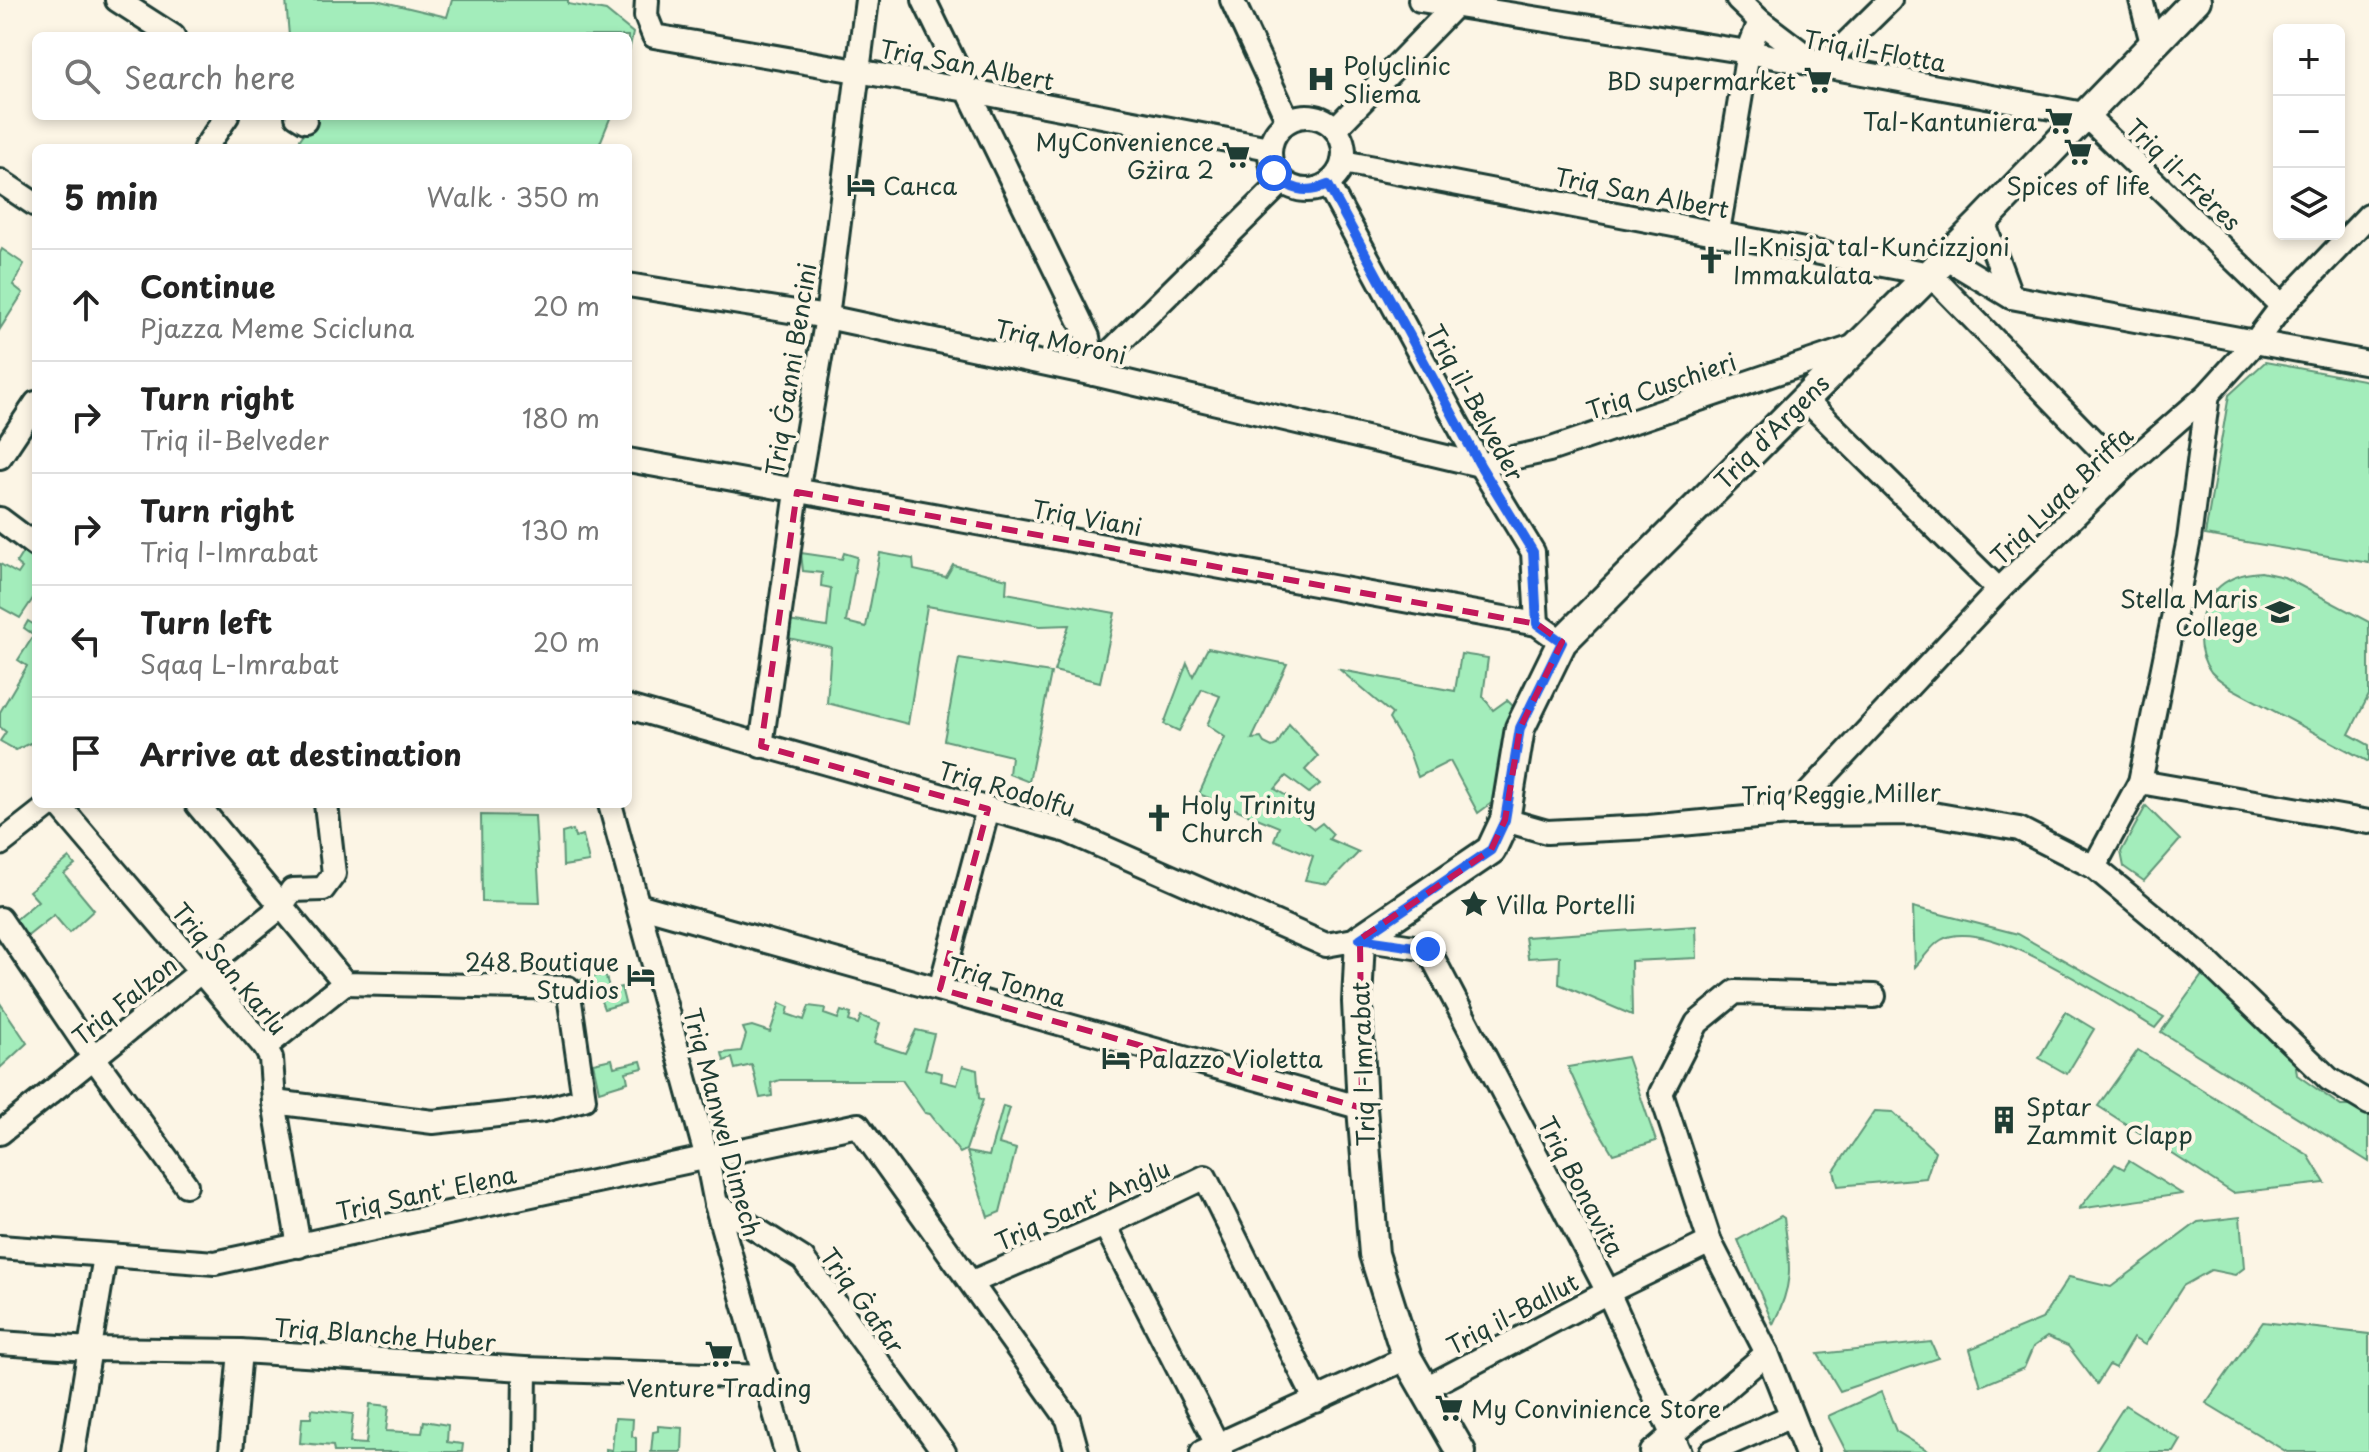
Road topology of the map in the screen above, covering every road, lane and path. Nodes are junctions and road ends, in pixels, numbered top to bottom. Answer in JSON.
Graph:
{"nodes":[{"id":1,"x":117,"y":0,"type":"edge"},
{"id":2,"x":647,"y":0,"type":"edge"},
{"id":3,"x":867,"y":0,"type":"edge"},
{"id":4,"x":924,"y":0,"type":"edge"},
{"id":5,"x":1232,"y":0,"type":"edge"},
{"id":6,"x":1420,"y":0,"type":"edge"},
{"id":7,"x":1738,"y":0,"type":"edge"},
{"id":8,"x":1890,"y":0,"type":"edge"},
{"id":9,"x":2141,"y":0,"type":"edge"},
{"id":10,"x":2196,"y":0,"type":"edge"},
{"id":11,"x":1458,"y":3,"type":"edge"},
{"id":12,"x":1760,"y":21,"type":"junction"},
{"id":13,"x":167,"y":32,"type":"edge"},
{"id":14,"x":2152,"y":43,"type":"junction"},
{"id":15,"x":1748,"y":52,"type":"junction"},
{"id":16,"x":1822,"y":67,"type":"junction"},
{"id":17,"x":859,"y":70,"type":"junction"},
{"id":18,"x":967,"y":90,"type":"junction"},
{"id":19,"x":2084,"y":114,"type":"junction"},
{"id":20,"x":224,"y":120,"type":"edge"},
{"id":21,"x":1288,"y":121,"type":"junction"},
{"id":22,"x":1335,"y":129,"type":"junction"},
{"id":23,"x":208,"y":144,"type":"edge"},
{"id":24,"x":1269,"y":148,"type":"junction"},
{"id":25,"x":1343,"y":162,"type":"junction"},
{"id":26,"x":0,"y":181,"type":"edge"},
{"id":27,"x":1282,"y":182,"type":"junction"},
{"id":28,"x":1328,"y":185,"type":"junction"},
{"id":29,"x":32,"y":202,"type":"edge"},
{"id":30,"x":2369,"y":215,"type":"edge"},
{"id":31,"x":1983,"y":221,"type":"junction"},
{"id":32,"x":1718,"y":232,"type":"junction"},
{"id":33,"x":1941,"y":274,"type":"junction"},
{"id":34,"x":632,"y":286,"type":"edge"},
{"id":35,"x":2011,"y":297,"type":"junction"},
{"id":36,"x":2282,"y":306,"type":"junction"},
{"id":37,"x":827,"y":317,"type":"junction"},
{"id":38,"x":2255,"y":342,"type":"junction"},
{"id":39,"x":1857,"y":345,"type":"junction"},
{"id":40,"x":2369,"y":363,"type":"edge"},
{"id":41,"x":1094,"y":374,"type":"junction"},
{"id":42,"x":2208,"y":394,"type":"junction"},
{"id":43,"x":1804,"y":398,"type":"junction"},
{"id":44,"x":32,"y":409,"type":"edge"},
{"id":45,"x":0,"y":457,"type":"edge"},
{"id":46,"x":632,"y":461,"type":"edge"},
{"id":47,"x":1480,"y":465,"type":"junction"},
{"id":48,"x":2121,"y":470,"type":"junction"},
{"id":49,"x":797,"y":492,"type":"junction"},
{"id":50,"x":0,"y":519,"type":"edge"},
{"id":51,"x":32,"y":543,"type":"edge"},
{"id":52,"x":1999,"y":590,"type":"junction"},
{"id":53,"x":1537,"y":624,"type":"junction"},
{"id":54,"x":1562,"y":642,"type":"junction"},
{"id":55,"x":632,"y":708,"type":"edge"},
{"id":56,"x":761,"y":746,"type":"junction"},
{"id":57,"x":2140,"y":782,"type":"junction"},
{"id":58,"x":46,"y":808,"type":"edge"},
{"id":59,"x":61,"y":808,"type":"edge"},
{"id":60,"x":200,"y":808,"type":"edge"},
{"id":61,"x":326,"y":808,"type":"edge"},
{"id":62,"x":611,"y":808,"type":"edge"},
{"id":63,"x":988,"y":809,"type":"junction"},
{"id":64,"x":1789,"y":814,"type":"junction"},
{"id":65,"x":1505,"y":820,"type":"junction"},
{"id":66,"x":2369,"y":822,"type":"edge"},
{"id":67,"x":0,"y":844,"type":"edge"},
{"id":68,"x":2094,"y":867,"type":"junction"},
{"id":69,"x":638,"y":905,"type":"junction"},
{"id":70,"x":281,"y":907,"type":"junction"},
{"id":71,"x":0,"y":919,"type":"edge"},
{"id":72,"x":1360,"y":939,"type":"junction"},
{"id":73,"x":1428,"y":949,"type":"joint"},
{"id":74,"x":200,"y":972,"type":"junction"},
{"id":75,"x":345,"y":983,"type":"junction"},
{"id":76,"x":940,"y":989,"type":"junction"},
{"id":77,"x":1874,"y":996,"type":"dead end"},
{"id":78,"x":265,"y":1047,"type":"junction"},
{"id":79,"x":94,"y":1058,"type":"junction"},
{"id":80,"x":274,"y":1102,"type":"junction"},
{"id":81,"x":2369,"y":1103,"type":"edge"},
{"id":82,"x":1362,"y":1108,"type":"junction"},
{"id":83,"x":0,"y":1133,"type":"edge"},
{"id":84,"x":707,"y":1158,"type":"junction"},
{"id":85,"x":186,"y":1185,"type":"dead end"},
{"id":86,"x":716,"y":1204,"type":"junction"},
{"id":87,"x":1105,"y":1225,"type":"junction"},
{"id":88,"x":1710,"y":1242,"type":"junction"},
{"id":89,"x":299,"y":1246,"type":"junction"},
{"id":90,"x":0,"y":1247,"type":"edge"},
{"id":91,"x":105,"y":1256,"type":"junction"},
{"id":92,"x":972,"y":1282,"type":"junction"},
{"id":93,"x":1608,"y":1292,"type":"junction"},
{"id":94,"x":0,"y":1343,"type":"edge"},
{"id":95,"x":90,"y":1349,"type":"junction"},
{"id":96,"x":240,"y":1351,"type":"junction"},
{"id":97,"x":1767,"y":1353,"type":"junction"},
{"id":98,"x":1407,"y":1358,"type":"junction"},
{"id":99,"x":525,"y":1369,"type":"junction"},
{"id":100,"x":766,"y":1377,"type":"junction"},
{"id":101,"x":1424,"y":1389,"type":"junction"},
{"id":102,"x":1316,"y":1401,"type":"junction"},
{"id":103,"x":1791,"y":1416,"type":"junction"},
{"id":104,"x":1676,"y":1443,"type":"edge"},
{"id":105,"x":1214,"y":1450,"type":"edge"},
{"id":106,"x":73,"y":1452,"type":"edge"},
{"id":107,"x":231,"y":1452,"type":"edge"},
{"id":108,"x":524,"y":1452,"type":"edge"},
{"id":109,"x":786,"y":1452,"type":"edge"},
{"id":110,"x":944,"y":1452,"type":"edge"},
{"id":111,"x":1077,"y":1452,"type":"edge"},
{"id":112,"x":1461,"y":1452,"type":"edge"},
{"id":113,"x":1652,"y":1452,"type":"edge"},
{"id":114,"x":1711,"y":1452,"type":"edge"},
{"id":115,"x":1806,"y":1452,"type":"edge"}],
"edges":[{"from":1,"to":13,"type":"street"},
{"from":2,"to":17,"type":"street","name":"Triq San Albert"},
{"from":3,"to":17,"type":"street","name":"Triq Ġanni Bencini"},
{"from":4,"to":18,"type":"street"},
{"from":5,"to":21,"type":"street"},
{"from":6,"to":11,"type":"street","name":"Triq il-Flotta"},
{"from":7,"to":12,"type":"street"},
{"from":8,"to":16,"type":"street"},
{"from":9,"to":14,"type":"street"},
{"from":10,"to":14,"type":"main road","name":"Triq d'Argens"},
{"from":11,"to":15,"type":"street","name":"Triq il-Flotta"},
{"from":11,"to":22,"type":"street"},
{"from":12,"to":15,"type":"street"},
{"from":12,"to":16,"type":"street"},
{"from":14,"to":19,"type":"main road","name":"Triq d'Argens"},
{"from":15,"to":16,"type":"street","name":"Triq il-Flotta"},
{"from":15,"to":32,"type":"street"},
{"from":16,"to":19,"type":"street","name":"Triq il-Flotta"},
{"from":17,"to":18,"type":"street","name":"Triq San Albert"},
{"from":17,"to":37,"type":"street","name":"Triq Ġanni Bencini"},
{"from":18,"to":24,"type":"street","name":"Triq San Albert"},
{"from":18,"to":41,"type":"street"},
{"from":19,"to":31,"type":"main road","name":"Triq d'Argens"},
{"from":19,"to":36,"type":"street","name":"Triq il-Frères"},
{"from":20,"to":23,"type":"street"},
{"from":21,"to":22,"type":"street"},
{"from":21,"to":24,"type":"street"},
{"from":22,"to":25,"type":"street"},
{"from":24,"to":27,"type":"street"},
{"from":25,"to":28,"type":"street"},
{"from":25,"to":32,"type":"street","name":"Triq San Albert"},
{"from":26,"to":29,"type":"street"},
{"from":27,"to":28,"type":"street"},
{"from":27,"to":41,"type":"street"},
{"from":28,"to":47,"type":"street","name":"Triq il-Belveder"},
{"from":30,"to":36,"type":"street","name":"Triq Luqa Briffa"},
{"from":31,"to":33,"type":"main road","name":"Triq d'Argens"},
{"from":31,"to":35,"type":"street"},
{"from":32,"to":33,"type":"street","name":"Triq San Albert"},
{"from":33,"to":35,"type":"street","name":"Triq San Albert"},
{"from":33,"to":35,"type":"street","name":"Triq San Albert"},
{"from":33,"to":39,"type":"main road","name":"Triq d'Argens"},
{"from":33,"to":48,"type":"street"},
{"from":34,"to":37,"type":"street","name":"Triq Moroni"},
{"from":35,"to":38,"type":"street","name":"Triq San Albert"},
{"from":36,"to":38,"type":"street","name":"Triq Luqa Briffa"},
{"from":37,"to":41,"type":"street","name":"Triq Moroni"},
{"from":37,"to":49,"type":"street","name":"Triq Ġanni Bencini"},
{"from":38,"to":40,"type":"street","name":"Triq San Albert"},
{"from":38,"to":42,"type":"street","name":"Triq Luqa Briffa"},
{"from":39,"to":43,"type":"main road","name":"Triq d'Argens"},
{"from":39,"to":47,"type":"street","name":"Triq Cuschieri"},
{"from":41,"to":47,"type":"street","name":"Triq Moroni"},
{"from":42,"to":48,"type":"street","name":"Triq Luqa Briffa"},
{"from":42,"to":57,"type":"street"},
{"from":43,"to":52,"type":"street"},
{"from":43,"to":54,"type":"main road","name":"Triq d'Argens"},
{"from":44,"to":45,"type":"street"},
{"from":46,"to":49,"type":"street","name":"Triq Viani"},
{"from":47,"to":53,"type":"street","name":"Triq il-Belveder"},
{"from":48,"to":52,"type":"street","name":"Triq Luqa Briffa"},
{"from":49,"to":53,"type":"street","name":"Triq Viani"},
{"from":49,"to":56,"type":"street","name":"Triq Ġanni Bencini"},
{"from":50,"to":51,"type":"street"},
{"from":52,"to":64,"type":"street","name":"Triq Luqa Briffa"},
{"from":53,"to":54,"type":"street"},
{"from":54,"to":65,"type":"main road"},
{"from":55,"to":56,"type":"street","name":"Triq Rodolfu"},
{"from":56,"to":63,"type":"street","name":"Triq Rodolfu"},
{"from":57,"to":66,"type":"street"},
{"from":57,"to":68,"type":"street"},
{"from":58,"to":67,"type":"street"},
{"from":59,"to":74,"type":"street","name":"Triq San Karlu"},
{"from":60,"to":70,"type":"street"},
{"from":61,"to":70,"type":"street","name":"Triq Falzon"},
{"from":62,"to":69,"type":"street","name":"Triq Manwel Dimech"},
{"from":63,"to":72,"type":"street","name":"Triq Rodolfu"},
{"from":63,"to":76,"type":"street"},
{"from":64,"to":65,"type":"street","name":"Triq Reggie Miller"},
{"from":64,"to":68,"type":"street","name":"Triq Reggie Miller"},
{"from":65,"to":72,"type":"main road"},
{"from":68,"to":81,"type":"street","name":"Triq Reggie Miller"},
{"from":69,"to":76,"type":"street","name":"Triq Tonna"},
{"from":69,"to":84,"type":"street","name":"Triq Manwel Dimech"},
{"from":70,"to":74,"type":"street","name":"Triq Falzon"},
{"from":70,"to":75,"type":"street"},
{"from":71,"to":79,"type":"street"},
{"from":72,"to":73,"type":"street","name":"Triq Rodolfu"},
{"from":72,"to":82,"type":"main road","name":"Triq l-Imrabat"},
{"from":73,"to":93,"type":"street","name":"Triq Bonavita"},
{"from":74,"to":78,"type":"street","name":"Triq San Karlu"},
{"from":74,"to":79,"type":"street","name":"Triq Falzon"},
{"from":75,"to":78,"type":"street"},
{"from":75,"to":80,"type":"street"},
{"from":76,"to":82,"type":"street","name":"Triq Tonna"},
{"from":77,"to":88,"type":"street"},
{"from":78,"to":80,"type":"street","name":"Triq San Karlu"},
{"from":79,"to":83,"type":"street","name":"Triq Falzon"},
{"from":79,"to":85,"type":"street"},
{"from":80,"to":89,"type":"street","name":"Triq San Karlu"},
{"from":82,"to":98,"type":"main road","name":"Triq l-Imrabat"},
{"from":84,"to":86,"type":"street","name":"Triq Manwel Dimech"},
{"from":84,"to":89,"type":"street","name":"Triq Sant' Elena"},
{"from":84,"to":92,"type":"street","name":"Triq Sant' Elena"},
{"from":86,"to":100,"type":"street","name":"Triq Manwel Dimech"},
{"from":86,"to":110,"type":"street","name":"Triq Ġafar"},
{"from":87,"to":92,"type":"street","name":"Triq Sant' Anġlu"},
{"from":87,"to":102,"type":"street","name":"Triq Sant' Anġlu"},
{"from":87,"to":105,"type":"street"},
{"from":88,"to":93,"type":"street","name":"Triq il-Ballut"},
{"from":88,"to":97,"type":"street"},
{"from":89,"to":91,"type":"street","name":"Triq Sant' Elena"},
{"from":90,"to":91,"type":"street","name":"Triq Sant' Elena"},
{"from":91,"to":95,"type":"street"},
{"from":92,"to":111,"type":"street"},
{"from":93,"to":101,"type":"street","name":"Triq il-Ballut"},
{"from":93,"to":104,"type":"street","name":"Triq Bonavita"},
{"from":94,"to":95,"type":"street","name":"Triq Blanche Huber"},
{"from":95,"to":96,"type":"street","name":"Triq Blanche Huber"},
{"from":95,"to":106,"type":"street"},
{"from":96,"to":99,"type":"street","name":"Triq Blanche Huber"},
{"from":96,"to":107,"type":"street"},
{"from":97,"to":103,"type":"street"},
{"from":97,"to":104,"type":"street"},
{"from":98,"to":101,"type":"main road","name":"Triq l-Imrabat"},
{"from":98,"to":102,"type":"street"},
{"from":99,"to":100,"type":"street","name":"Triq Blanche Huber"},
{"from":99,"to":108,"type":"street"},
{"from":100,"to":109,"type":"street","name":"Triq Manwel Dimech"},
{"from":101,"to":112,"type":"main road","name":"Triq l-Imrabat"},
{"from":102,"to":105,"type":"street"},
{"from":103,"to":114,"type":"street"},
{"from":103,"to":115,"type":"street"},
{"from":104,"to":113,"type":"street"}]}
